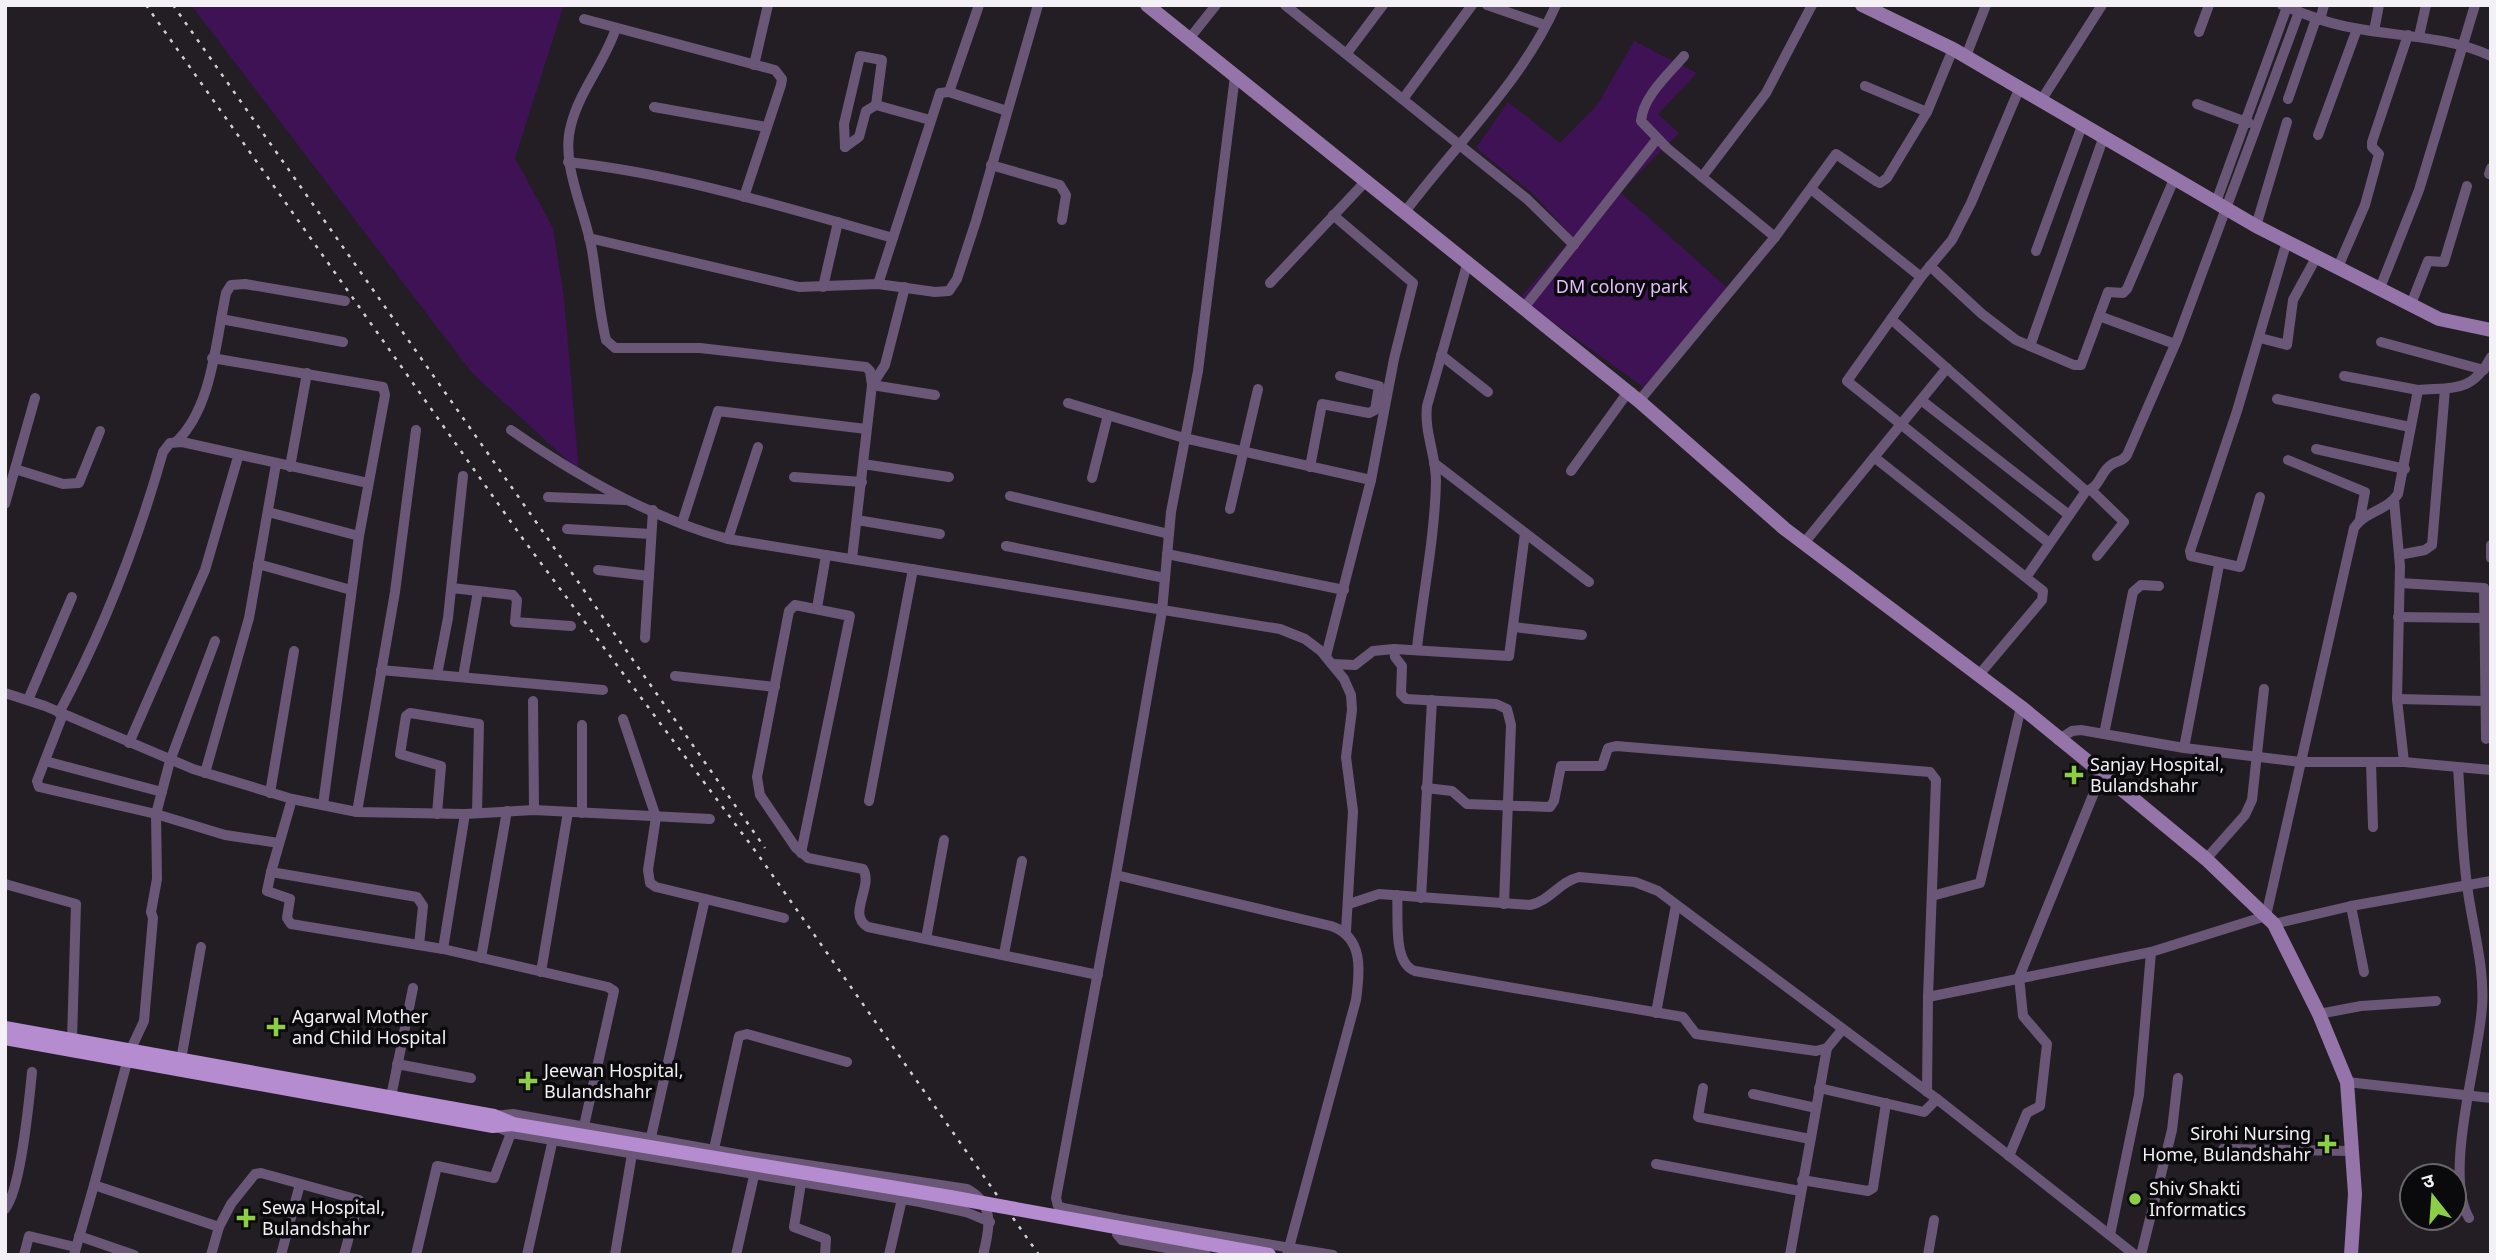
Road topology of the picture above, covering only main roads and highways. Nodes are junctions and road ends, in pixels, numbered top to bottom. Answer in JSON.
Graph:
{"nodes":[{"id":1,"x":5,"y":1028,"type":"edge"},
{"id":2,"x":5,"y":1038,"type":"edge"},
{"id":3,"x":129,"y":1055,"type":"junction"},
{"id":4,"x":494,"y":1121,"type":"junction"},
{"id":5,"x":1269,"y":1255,"type":"edge"}],
"edges":[{"from":1,"to":3,"type":"main road"},
{"from":2,"to":3,"type":"main road"},
{"from":3,"to":4,"type":"main road"},
{"from":3,"to":4,"type":"main road"},
{"from":4,"to":5,"type":"main road","bridge":true}]}
